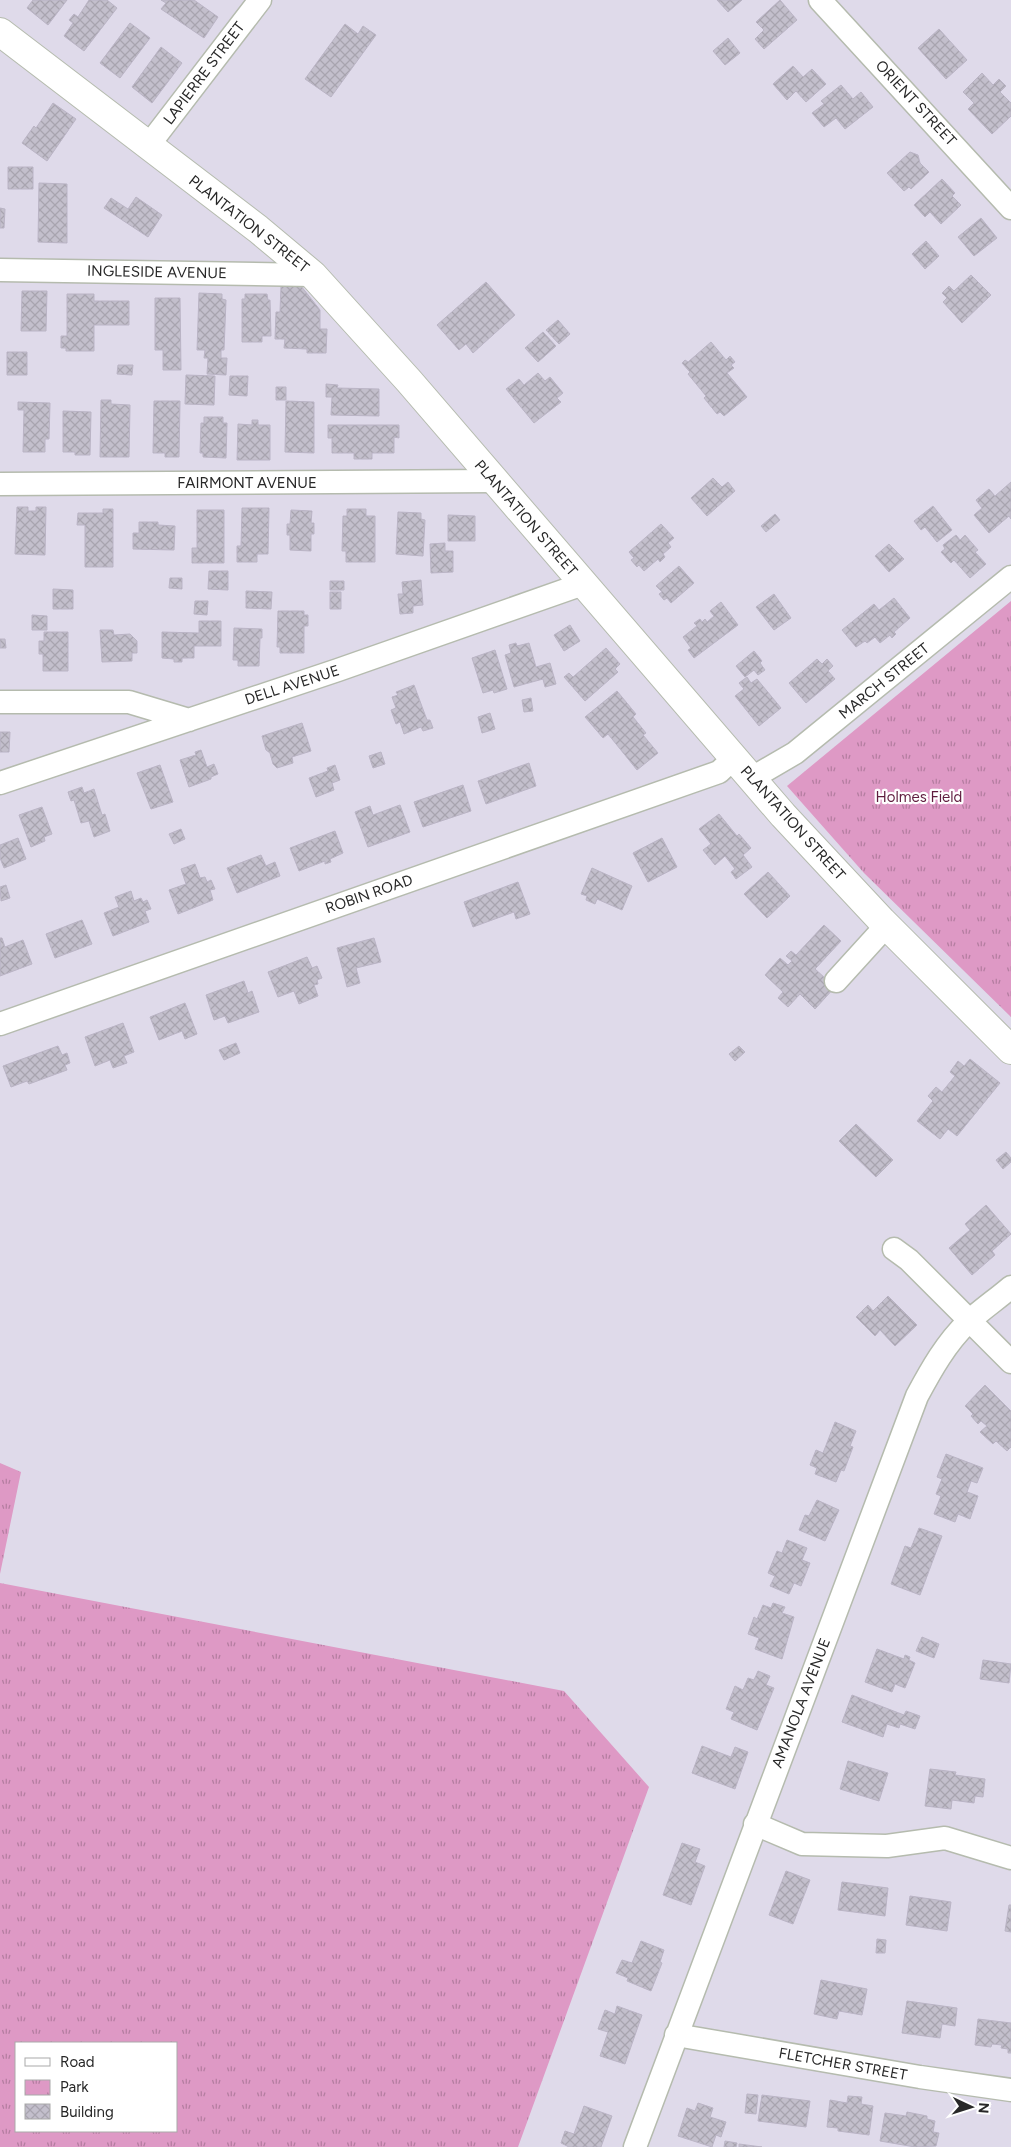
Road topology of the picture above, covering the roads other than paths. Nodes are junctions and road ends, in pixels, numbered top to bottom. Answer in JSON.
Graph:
{"nodes":[{"id":1,"x":260,"y":0,"type":"edge"},
{"id":2,"x":820,"y":0,"type":"edge"},
{"id":3,"x":0,"y":32,"type":"edge"},
{"id":4,"x":148,"y":146,"type":"junction"},
{"id":5,"x":1011,"y":208,"type":"edge"},
{"id":6,"x":0,"y":270,"type":"edge"},
{"id":7,"x":313,"y":275,"type":"junction"},
{"id":8,"x":495,"y":481,"type":"junction"},
{"id":9,"x":0,"y":484,"type":"edge"},
{"id":10,"x":1011,"y":576,"type":"edge"},
{"id":11,"x":583,"y":584,"type":"junction"},
{"id":12,"x":0,"y":702,"type":"edge"},
{"id":13,"x":189,"y":720,"type":"junction"},
{"id":14,"x":734,"y":758,"type":"junction"},
{"id":15,"x":752,"y":778,"type":"junction"},
{"id":16,"x":0,"y":783,"type":"edge"},
{"id":17,"x":886,"y":926,"type":"junction"},
{"id":18,"x":836,"y":981,"type":"dead end"},
{"id":19,"x":0,"y":1024,"type":"edge"},
{"id":20,"x":1011,"y":1050,"type":"edge"},
{"id":21,"x":894,"y":1249,"type":"dead end"},
{"id":22,"x":1011,"y":1287,"type":"edge"},
{"id":23,"x":970,"y":1321,"type":"junction"},
{"id":24,"x":1011,"y":1362,"type":"edge"},
{"id":25,"x":755,"y":1824,"type":"junction"},
{"id":26,"x":1010,"y":1855,"type":"edge"},
{"id":27,"x":676,"y":2035,"type":"junction"},
{"id":28,"x":1011,"y":2090,"type":"edge"},
{"id":29,"x":635,"y":2147,"type":"edge"}],
"edges":[{"from":1,"to":4,"type":"street","name":"LAPIERRE STREET"},
{"from":2,"to":5,"type":"street","name":"ORIENT STREET"},
{"from":3,"to":4,"type":"street","name":"PLANTATION STREET"},
{"from":4,"to":7,"type":"street","name":"PLANTATION STREET"},
{"from":6,"to":7,"type":"street","name":"INGLESIDE AVENUE"},
{"from":7,"to":8,"type":"street","name":"PLANTATION STREET"},
{"from":8,"to":9,"type":"street","name":"FAIRMONT AVENUE"},
{"from":8,"to":11,"type":"street","name":"PLANTATION STREET"},
{"from":10,"to":15,"type":"street","name":"MARCH STREET"},
{"from":11,"to":13,"type":"street","name":"DELL AVENUE"},
{"from":11,"to":14,"type":"street","name":"PLANTATION STREET"},
{"from":12,"to":13,"type":"street"},
{"from":13,"to":16,"type":"street","name":"DELL AVENUE"},
{"from":14,"to":15,"type":"street","name":"PLANTATION STREET"},
{"from":14,"to":19,"type":"street","name":"ROBIN ROAD"},
{"from":15,"to":17,"type":"street","name":"PLANTATION STREET"},
{"from":17,"to":18,"type":"street"},
{"from":17,"to":20,"type":"street","name":"PLANTATION STREET"},
{"from":21,"to":23,"type":"street"},
{"from":22,"to":23,"type":"street","name":"AMANOLA AVENUE"},
{"from":23,"to":24,"type":"street"},
{"from":23,"to":25,"type":"street","name":"AMANOLA AVENUE"},
{"from":25,"to":26,"type":"street"},
{"from":25,"to":27,"type":"street","name":"AMANOLA AVENUE"},
{"from":27,"to":28,"type":"street","name":"FLETCHER STREET"},
{"from":27,"to":29,"type":"street","name":"AMANOLA AVENUE"}]}
